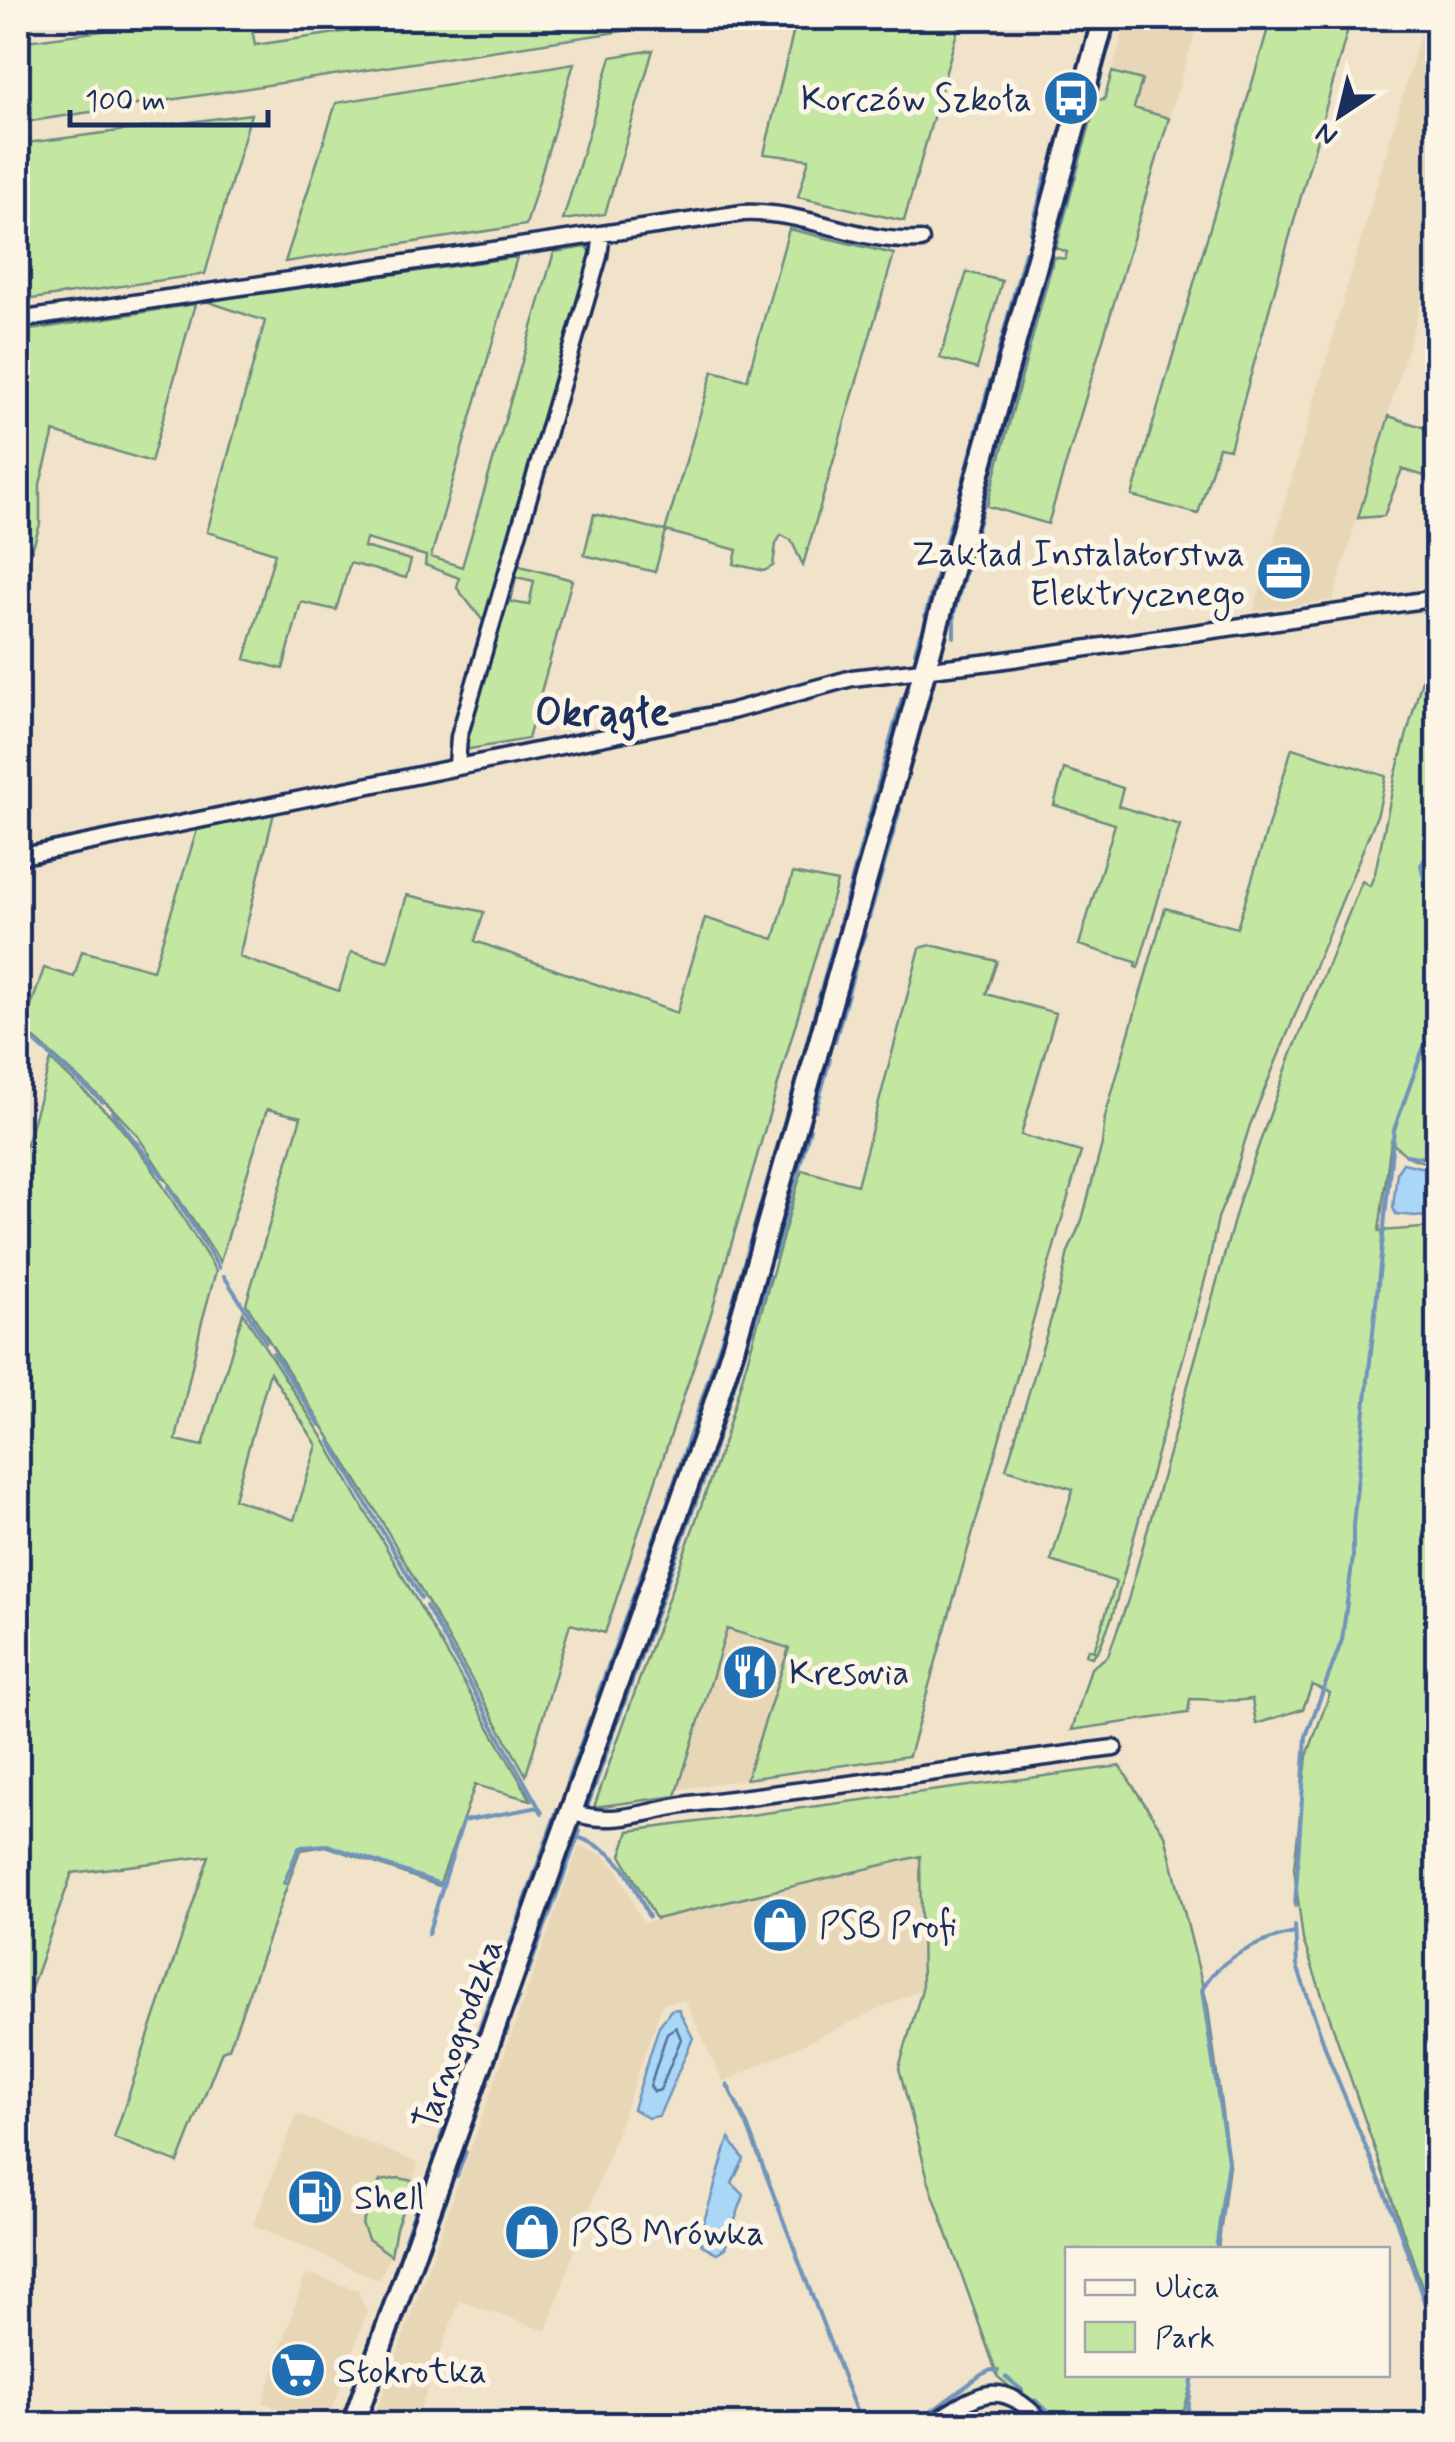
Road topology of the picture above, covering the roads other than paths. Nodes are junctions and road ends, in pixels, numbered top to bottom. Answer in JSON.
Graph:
{"nodes":[{"id":1,"x":1104,"y":18,"type":"edge"},
{"id":2,"x":602,"y":234,"type":"junction"},
{"id":3,"x":921,"y":240,"type":"dead end"},
{"id":4,"x":18,"y":320,"type":"edge"},
{"id":5,"x":1438,"y":598,"type":"edge"},
{"id":6,"x":925,"y":670,"type":"junction"},
{"id":7,"x":457,"y":766,"type":"junction"},
{"id":8,"x":18,"y":857,"type":"edge"},
{"id":9,"x":1114,"y":1748,"type":"dead end"},
{"id":10,"x":571,"y":1812,"type":"junction"},
{"id":11,"x":353,"y":2424,"type":"edge"},
{"id":12,"x":931,"y":2424,"type":"edge"},
{"id":13,"x":1044,"y":2424,"type":"edge"}],
"edges":[{"from":1,"to":6,"type":"main road","name":"Tarnogrodzka"},
{"from":2,"to":3,"type":"street"},
{"from":2,"to":4,"type":"street"},
{"from":2,"to":7,"type":"street"},
{"from":5,"to":6,"type":"street"},
{"from":6,"to":7,"type":"street"},
{"from":6,"to":10,"type":"main road","name":"Tarnogrodzka"},
{"from":7,"to":8,"type":"street"},
{"from":9,"to":10,"type":"street"},
{"from":10,"to":11,"type":"main road","name":"Tarnogrodzka"},
{"from":12,"to":13,"type":"street"}]}
